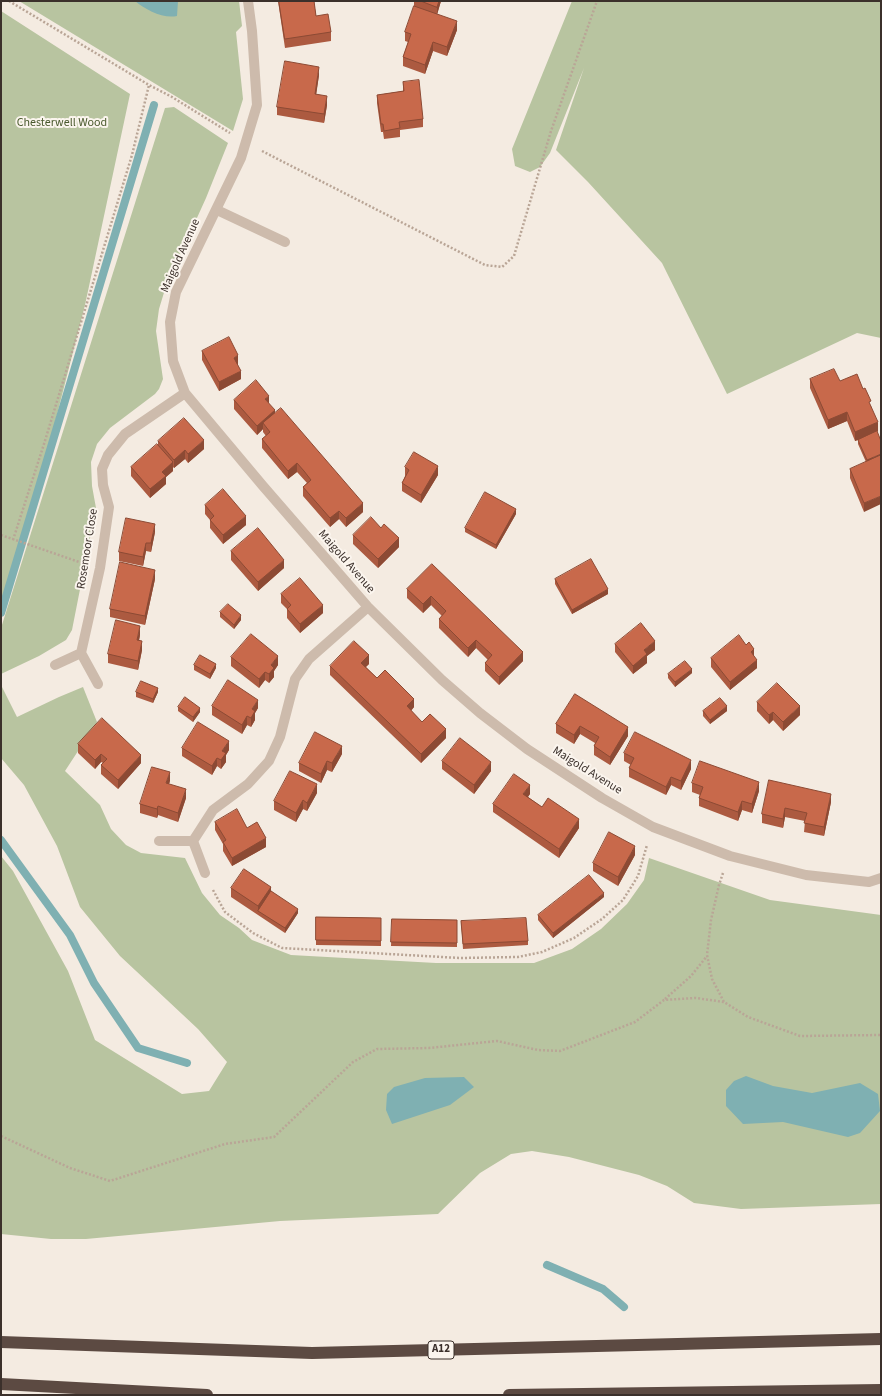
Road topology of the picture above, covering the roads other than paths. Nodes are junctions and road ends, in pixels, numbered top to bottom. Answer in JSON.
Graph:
{"nodes":[{"id":1,"x":248,"y":1,"type":"edge"},
{"id":2,"x":217,"y":210,"type":"junction"},
{"id":3,"x":285,"y":242,"type":"dead end"},
{"id":4,"x":185,"y":393,"type":"junction"},
{"id":5,"x":368,"y":607,"type":"junction"},
{"id":6,"x":81,"y":653,"type":"junction"},
{"id":7,"x":55,"y":665,"type":"dead end"},
{"id":8,"x":98,"y":684,"type":"dead end"},
{"id":9,"x":159,"y":841,"type":"dead end"},
{"id":10,"x":193,"y":842,"type":"junction"},
{"id":11,"x":205,"y":873,"type":"road end"},
{"id":12,"x":881,"y":878,"type":"edge"},
{"id":13,"x":881,"y":1339,"type":"edge"},
{"id":14,"x":1,"y":1342,"type":"edge"},
{"id":15,"x":1,"y":1384,"type":"edge"},
{"id":16,"x":881,"y":1390,"type":"edge"},
{"id":17,"x":207,"y":1395,"type":"edge"},
{"id":18,"x":509,"y":1395,"type":"edge"}],
"edges":[{"from":1,"to":2,"type":"street","name":"Maigold Avenue"},
{"from":2,"to":3,"type":"street"},
{"from":2,"to":4,"type":"street","name":"Maigold Avenue"},
{"from":4,"to":5,"type":"street","name":"Maigold Avenue"},
{"from":4,"to":6,"type":"street","name":"Rosemoor Close"},
{"from":5,"to":10,"type":"street"},
{"from":5,"to":12,"type":"street","name":"Maigold Avenue"},
{"from":6,"to":7,"type":"street"},
{"from":6,"to":8,"type":"street"},
{"from":9,"to":10,"type":"street"},
{"from":10,"to":11,"type":"street"},
{"from":13,"to":14,"type":"highway","number":"A12"},
{"from":15,"to":17,"type":"highway"},
{"from":16,"to":18,"type":"highway"}]}
